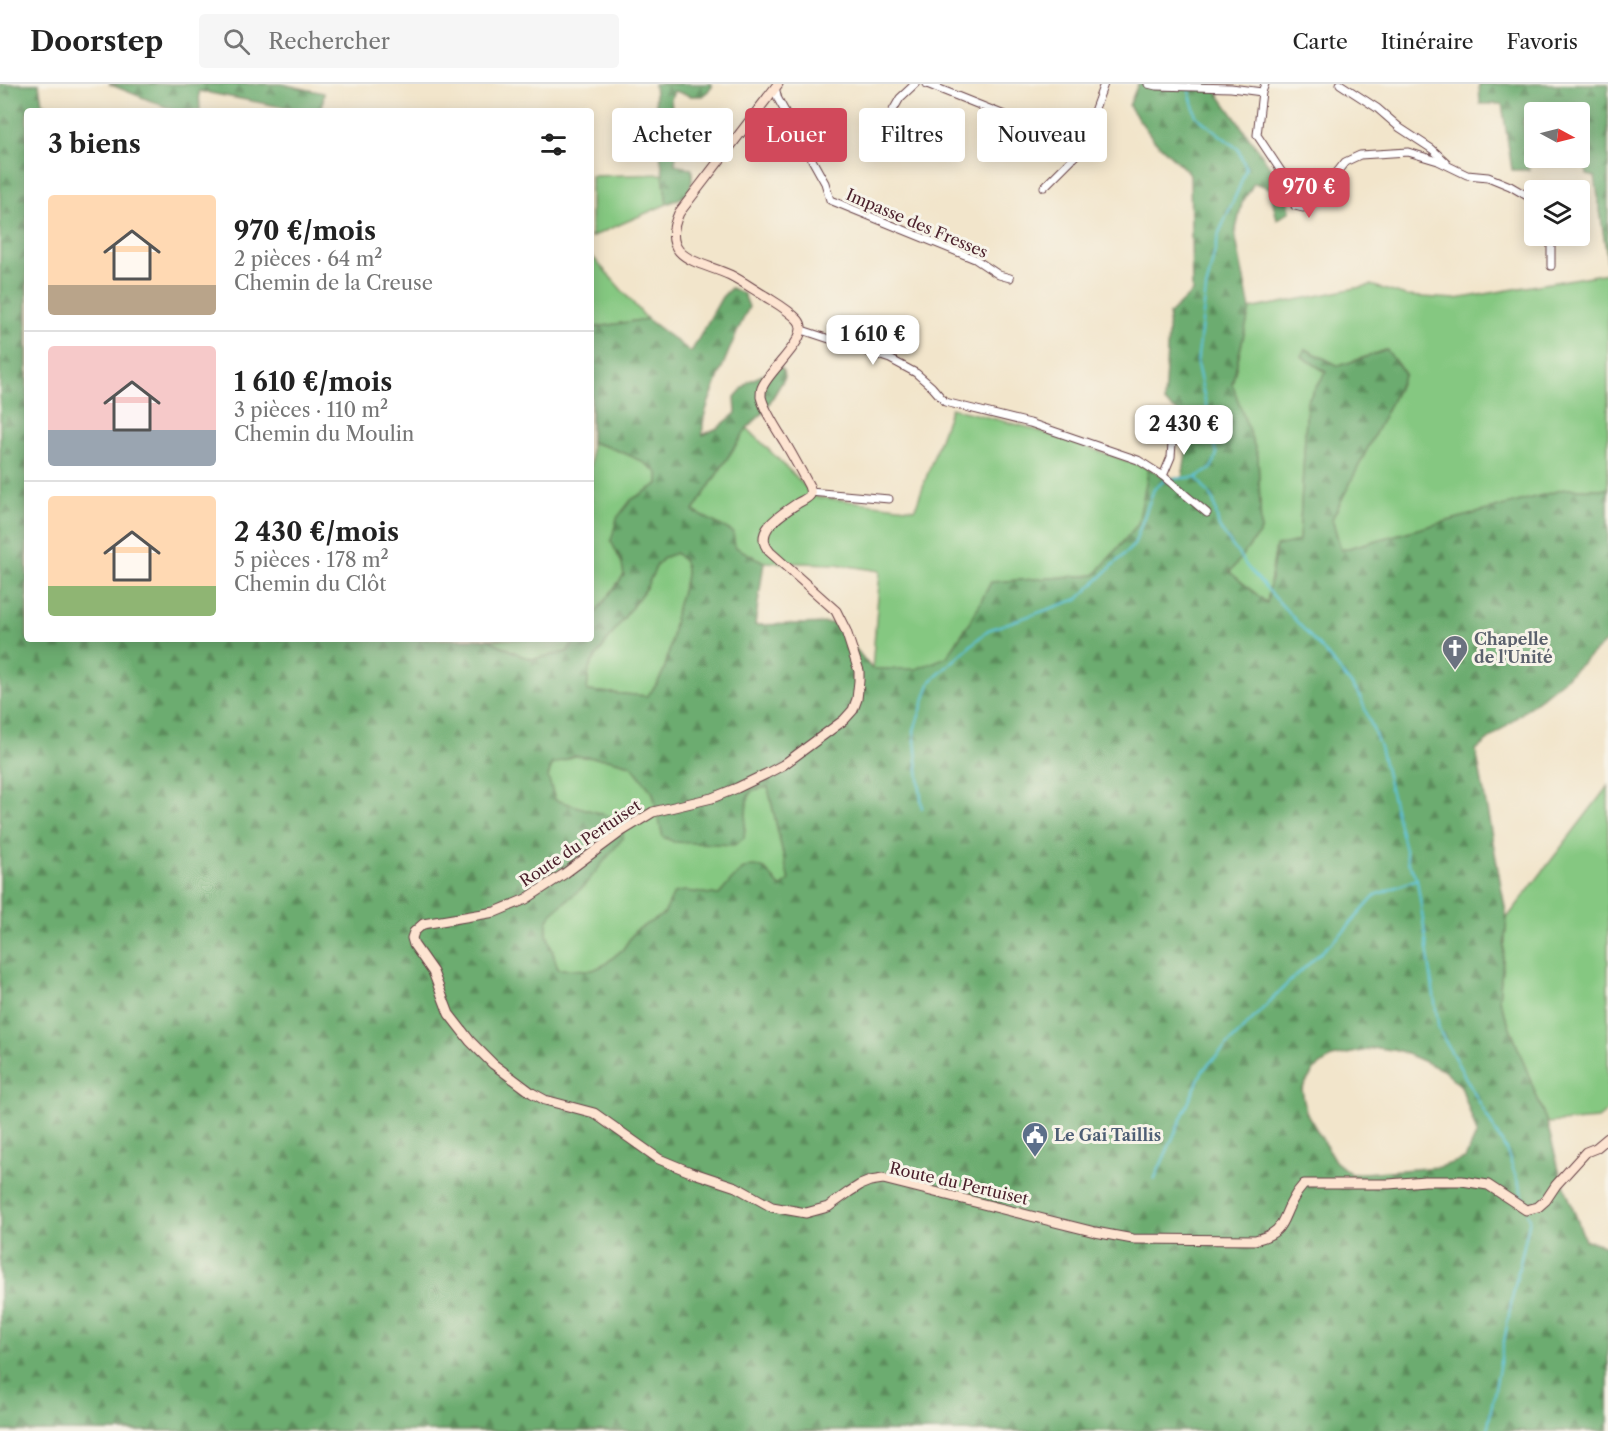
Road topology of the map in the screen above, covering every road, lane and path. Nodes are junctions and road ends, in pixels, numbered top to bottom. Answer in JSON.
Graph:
{"nodes":[{"id":1,"x":915,"y":84,"type":"edge"},
{"id":2,"x":927,"y":84,"type":"edge"},
{"id":3,"x":1104,"y":84,"type":"edge"},
{"id":4,"x":1148,"y":84,"type":"edge"},
{"id":5,"x":1265,"y":84,"type":"edge"},
{"id":6,"x":1340,"y":84,"type":"edge"},
{"id":7,"x":776,"y":86,"type":"edge"},
{"id":8,"x":1262,"y":92,"type":"junction"},
{"id":9,"x":894,"y":108,"type":"edge"},
{"id":10,"x":987,"y":108,"type":"edge"},
{"id":11,"x":1452,"y":168,"type":"junction"},
{"id":12,"x":1044,"y":187,"type":"dead end"},
{"id":13,"x":1524,"y":194,"type":"edge"},
{"id":14,"x":1551,"y":246,"type":"edge"},
{"id":15,"x":1551,"y":266,"type":"dead end"},
{"id":16,"x":1010,"y":278,"type":"dead end"},
{"id":17,"x":802,"y":326,"type":"junction"},
{"id":18,"x":1173,"y":429,"type":"dead end"},
{"id":19,"x":1165,"y":478,"type":"junction"},
{"id":20,"x":810,"y":492,"type":"junction"},
{"id":21,"x":888,"y":499,"type":"dead end"},
{"id":22,"x":1207,"y":513,"type":"dead end"},
{"id":23,"x":1608,"y":1138,"type":"edge"}],
"edges":[{"from":1,"to":9,"type":"street"},
{"from":2,"to":10,"type":"street"},
{"from":3,"to":12,"type":"street"},
{"from":4,"to":8,"type":"street"},
{"from":5,"to":8,"type":"street"},
{"from":6,"to":11,"type":"street"},
{"from":7,"to":16,"type":"street","name":"Impasse des Fresses"},
{"from":7,"to":17,"type":"street"},
{"from":8,"to":11,"type":"street"},
{"from":11,"to":13,"type":"street"},
{"from":14,"to":15,"type":"street"},
{"from":17,"to":19,"type":"street"},
{"from":17,"to":20,"type":"street"},
{"from":18,"to":19,"type":"street"},
{"from":19,"to":22,"type":"street"},
{"from":20,"to":21,"type":"street"},
{"from":20,"to":23,"type":"street","name":"Route du Pertuiset"}]}
